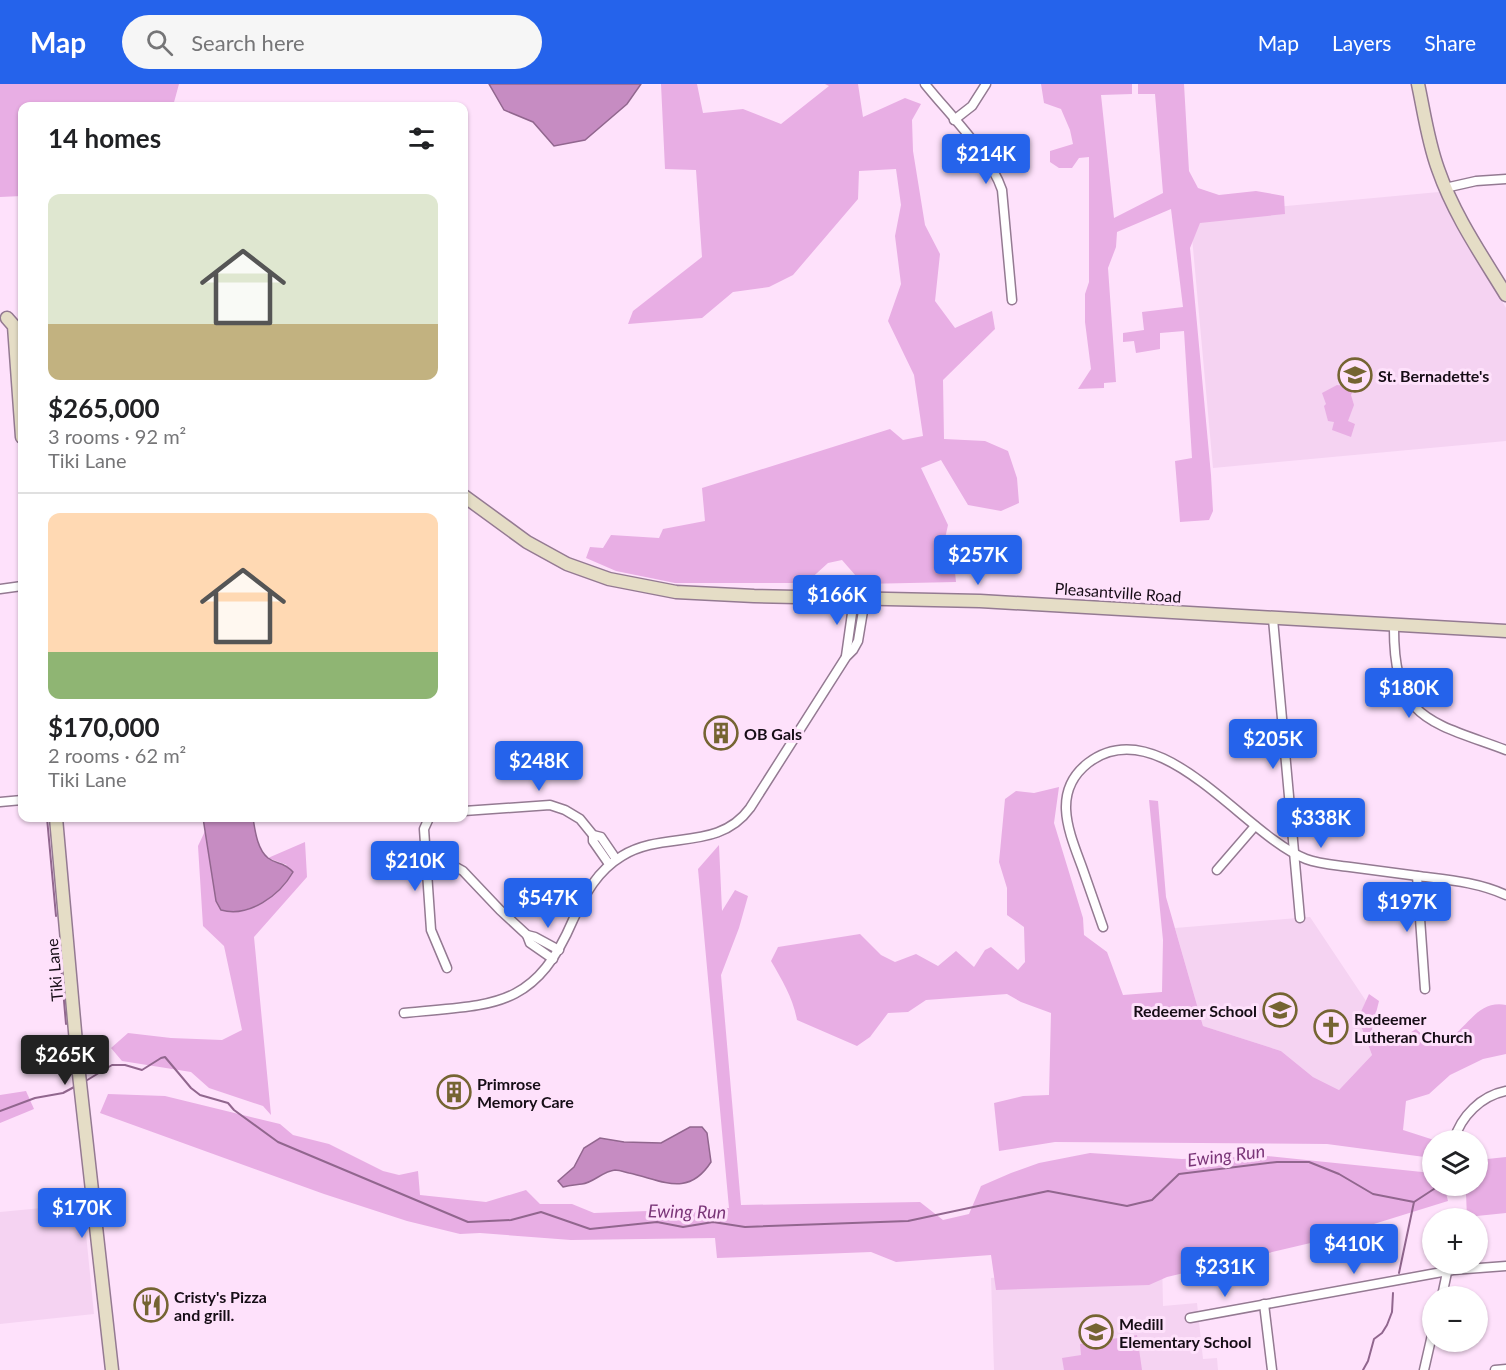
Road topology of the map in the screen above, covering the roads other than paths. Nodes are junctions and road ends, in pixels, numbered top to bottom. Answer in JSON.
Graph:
{"nodes":[{"id":1,"x":924,"y":84,"type":"edge"},
{"id":2,"x":986,"y":84,"type":"edge"},
{"id":3,"x":1418,"y":84,"type":"edge"},
{"id":4,"x":954,"y":120,"type":"junction"},
{"id":5,"x":1506,"y":179,"type":"edge"},
{"id":6,"x":1445,"y":188,"type":"junction"},
{"id":7,"x":1506,"y":295,"type":"edge"},
{"id":8,"x":1012,"y":300,"type":"dead end"},
{"id":9,"x":4,"y":318,"type":"edge"},
{"id":10,"x":18,"y":382,"type":"edge"},
{"id":11,"x":468,"y":499,"type":"edge"},
{"id":12,"x":18,"y":587,"type":"edge"},
{"id":13,"x":0,"y":589,"type":"edge"},
{"id":14,"x":860,"y":599,"type":"junction"},
{"id":15,"x":1273,"y":619,"type":"junction"},
{"id":16,"x":1394,"y":624,"type":"junction"},
{"id":17,"x":1506,"y":631,"type":"edge"},
{"id":18,"x":1506,"y":750,"type":"edge"},
{"id":19,"x":18,"y":800,"type":"edge"},
{"id":20,"x":0,"y":802,"type":"edge"},
{"id":21,"x":468,"y":812,"type":"edge"},
{"id":22,"x":56,"y":822,"type":"edge"},
{"id":23,"x":427,"y":822,"type":"edge"},
{"id":24,"x":1255,"y":826,"type":"junction"},
{"id":25,"x":1295,"y":854,"type":"junction"},
{"id":26,"x":613,"y":862,"type":"junction"},
{"id":27,"x":426,"y":863,"type":"junction"},
{"id":28,"x":1217,"y":870,"type":"dead end"},
{"id":29,"x":1417,"y":876,"type":"junction"},
{"id":30,"x":1506,"y":895,"type":"edge"},
{"id":31,"x":1300,"y":918,"type":"dead end"},
{"id":32,"x":1103,"y":927,"type":"dead end"},
{"id":33,"x":527,"y":935,"type":"junction"},
{"id":34,"x":559,"y":950,"type":"junction"},
{"id":35,"x":553,"y":959,"type":"junction"},
{"id":36,"x":447,"y":968,"type":"dead end"},
{"id":37,"x":1425,"y":989,"type":"dead end"},
{"id":38,"x":404,"y":1013,"type":"dead end"},
{"id":39,"x":1506,"y":1091,"type":"edge"},
{"id":40,"x":1458,"y":1130,"type":"edge"},
{"id":41,"x":1488,"y":1266,"type":"edge"},
{"id":42,"x":1506,"y":1266,"type":"edge"},
{"id":43,"x":1422,"y":1272,"type":"edge"},
{"id":44,"x":1264,"y":1305,"type":"junction"},
{"id":45,"x":1190,"y":1318,"type":"dead end"},
{"id":46,"x":1429,"y":1352,"type":"edge"},
{"id":47,"x":1506,"y":1369,"type":"edge"},
{"id":48,"x":112,"y":1370,"type":"edge"},
{"id":49,"x":1272,"y":1370,"type":"edge"},
{"id":50,"x":1425,"y":1370,"type":"edge"},
{"id":51,"x":1495,"y":1370,"type":"edge"}],
"edges":[{"from":1,"to":4,"type":"street"},
{"from":2,"to":4,"type":"street"},
{"from":3,"to":6,"type":"main road"},
{"from":4,"to":8,"type":"street"},
{"from":5,"to":6,"type":"street"},
{"from":6,"to":7,"type":"main road"},
{"from":9,"to":10,"type":"main road"},
{"from":11,"to":14,"type":"main road","name":"Pleasantville Road"},
{"from":12,"to":13,"type":"street"},
{"from":14,"to":15,"type":"main road","name":"Pleasantville Road"},
{"from":14,"to":26,"type":"street"},
{"from":15,"to":16,"type":"main road","name":"Pleasantville Road"},
{"from":15,"to":25,"type":"street"},
{"from":16,"to":17,"type":"main road","name":"Pleasantville Road"},
{"from":16,"to":18,"type":"street"},
{"from":19,"to":20,"type":"street"},
{"from":21,"to":26,"type":"street"},
{"from":22,"to":48,"type":"main road","name":"Tiki Lane"},
{"from":23,"to":27,"type":"street"},
{"from":24,"to":25,"type":"street"},
{"from":24,"to":28,"type":"street"},
{"from":24,"to":32,"type":"street"},
{"from":25,"to":29,"type":"street"},
{"from":25,"to":31,"type":"street"},
{"from":26,"to":34,"type":"street"},
{"from":27,"to":33,"type":"street"},
{"from":27,"to":36,"type":"street"},
{"from":29,"to":30,"type":"street"},
{"from":29,"to":37,"type":"street"},
{"from":33,"to":34,"type":"street"},
{"from":33,"to":35,"type":"street"},
{"from":34,"to":35,"type":"street"},
{"from":35,"to":38,"type":"street"},
{"from":39,"to":40,"type":"street"},
{"from":41,"to":42,"type":"street"},
{"from":43,"to":44,"type":"street"},
{"from":44,"to":45,"type":"street"},
{"from":44,"to":49,"type":"street"},
{"from":46,"to":50,"type":"street"},
{"from":47,"to":51,"type":"street"}]}
